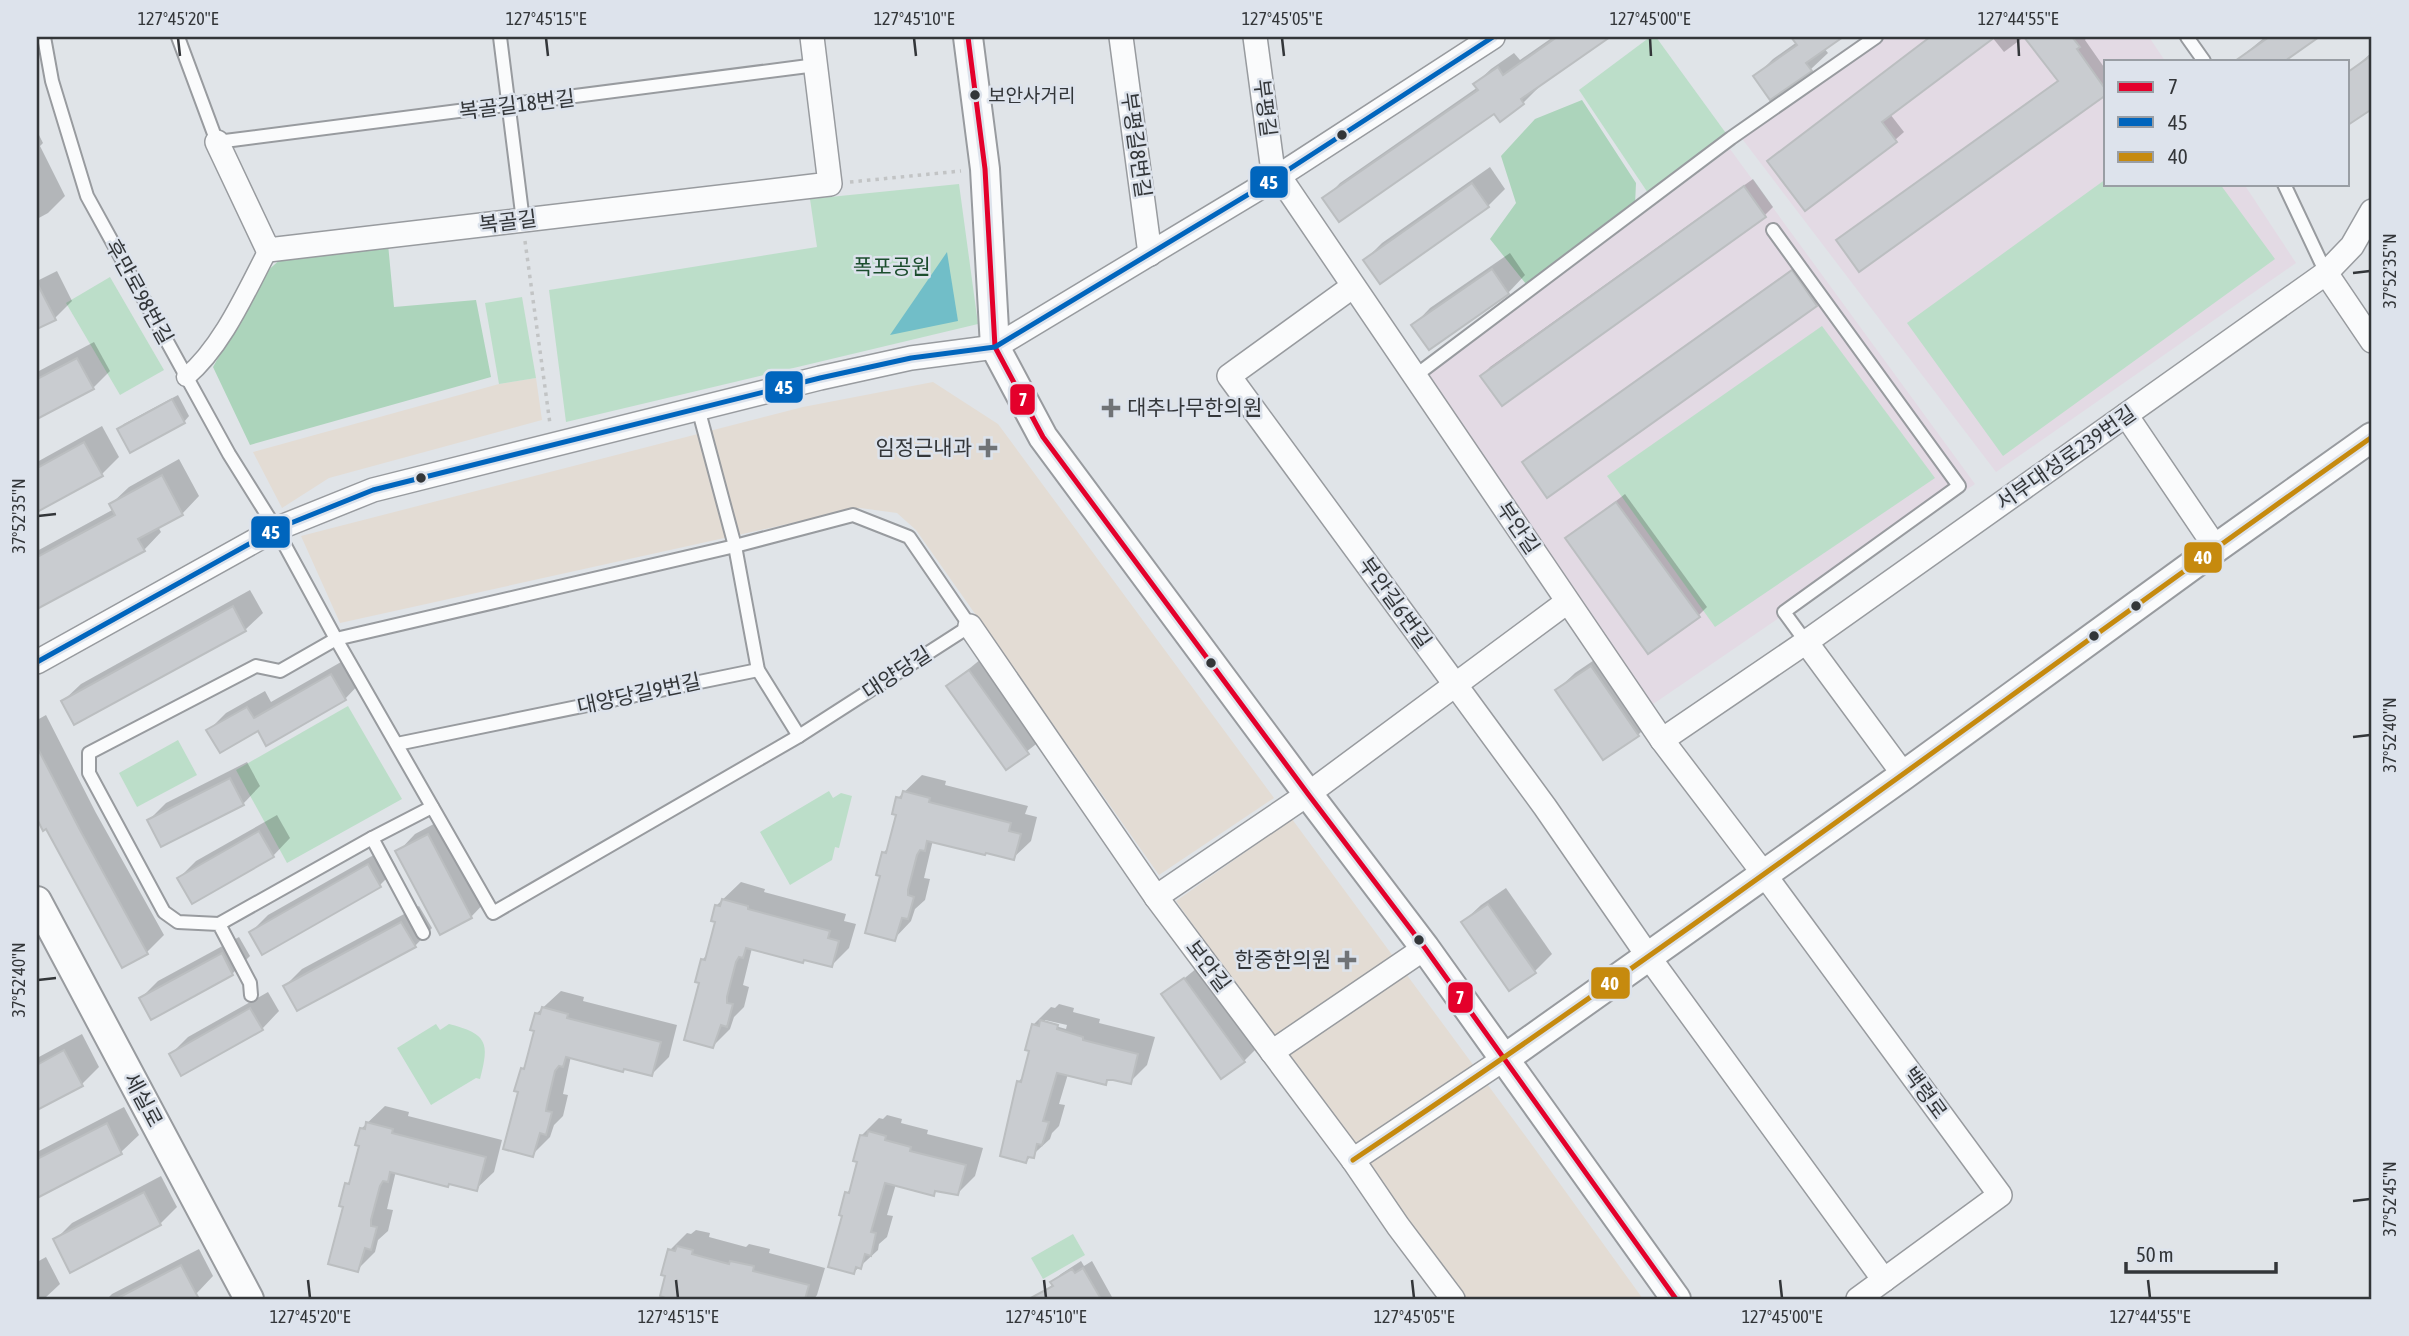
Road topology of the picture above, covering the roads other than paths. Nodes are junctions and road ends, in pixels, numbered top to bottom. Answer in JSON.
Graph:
{"nodes":[{"id":1,"x":44,"y":37,"type":"edge"},
{"id":2,"x":178,"y":37,"type":"edge"},
{"id":3,"x":500,"y":37,"type":"edge"},
{"id":4,"x":812,"y":37,"type":"edge"},
{"id":5,"x":968,"y":37,"type":"edge"},
{"id":6,"x":1121,"y":37,"type":"edge"},
{"id":7,"x":1255,"y":37,"type":"edge"},
{"id":8,"x":1493,"y":37,"type":"edge"},
{"id":9,"x":1876,"y":37,"type":"edge"},
{"id":10,"x":2187,"y":37,"type":"edge"},
{"id":11,"x":2203,"y":60,"type":"edge"},
{"id":12,"x":816,"y":65,"type":"junction"},
{"id":13,"x":509,"y":106,"type":"junction"},
{"id":14,"x":217,"y":142,"type":"junction"},
{"id":15,"x":1276,"y":178,"type":"junction"},
{"id":16,"x":2285,"y":186,"type":"edge"},
{"id":17,"x":2372,"y":211,"type":"edge"},
{"id":18,"x":523,"y":220,"type":"junction"},
{"id":19,"x":1773,"y":230,"type":"dead end"},
{"id":20,"x":268,"y":250,"type":"junction"},
{"id":21,"x":1150,"y":254,"type":"junction"},
{"id":22,"x":2326,"y":273,"type":"junction"},
{"id":23,"x":1352,"y":287,"type":"junction"},
{"id":24,"x":2372,"y":341,"type":"edge"},
{"id":25,"x":995,"y":347,"type":"junction"},
{"id":26,"x":1415,"y":376,"type":"junction"},
{"id":27,"x":186,"y":377,"type":"junction"},
{"id":28,"x":698,"y":408,"type":"junction"},
{"id":29,"x":2126,"y":415,"type":"junction"},
{"id":30,"x":2372,"y":437,"type":"edge"},
{"id":31,"x":276,"y":528,"type":"junction"},
{"id":32,"x":735,"y":547,"type":"junction"},
{"id":33,"x":2216,"y":548,"type":"junction"},
{"id":34,"x":1567,"y":602,"type":"junction"},
{"id":35,"x":970,"y":626,"type":"junction"},
{"id":36,"x":336,"y":639,"type":"junction"},
{"id":37,"x":1806,"y":642,"type":"junction"},
{"id":38,"x":37,"y":662,"type":"edge"},
{"id":39,"x":758,"y":670,"type":"junction"},
{"id":40,"x":1455,"y":684,"type":"junction"},
{"id":41,"x":799,"y":736,"type":"junction"},
{"id":42,"x":1662,"y":740,"type":"junction"},
{"id":43,"x":397,"y":744,"type":"junction"},
{"id":44,"x":1904,"y":775,"type":"junction"},
{"id":45,"x":1308,"y":794,"type":"junction"},
{"id":46,"x":432,"y":807,"type":"junction"},
{"id":47,"x":372,"y":838,"type":"junction"},
{"id":48,"x":1764,"y":874,"type":"junction"},
{"id":49,"x":1156,"y":897,"type":"junction"},
{"id":50,"x":37,"y":901,"type":"edge"},
{"id":51,"x":219,"y":923,"type":"junction"},
{"id":52,"x":423,"y":933,"type":"dead end"},
{"id":53,"x":1425,"y":948,"type":"junction"},
{"id":54,"x":1648,"y":956,"type":"junction"},
{"id":55,"x":251,"y":995,"type":"dead end"},
{"id":56,"x":1272,"y":1052,"type":"junction"},
{"id":57,"x":1504,"y":1059,"type":"junction"},
{"id":58,"x":1353,"y":1160,"type":"junction"},
{"id":59,"x":1884,"y":1280,"type":"junction"},
{"id":60,"x":249,"y":1299,"type":"edge"},
{"id":61,"x":1453,"y":1299,"type":"edge"},
{"id":62,"x":1676,"y":1299,"type":"edge"},
{"id":63,"x":1858,"y":1299,"type":"edge"}],
"edges":[{"from":1,"to":27,"type":"lane","name":"후만로98번길"},
{"from":2,"to":14,"type":"lane"},
{"from":3,"to":13,"type":"lane"},
{"from":4,"to":12,"type":"street"},
{"from":5,"to":25,"type":"street"},
{"from":6,"to":21,"type":"street","name":"부평길8번길"},
{"from":7,"to":15,"type":"street","name":"부평길"},
{"from":8,"to":15,"type":"street"},
{"from":9,"to":26,"type":"lane"},
{"from":10,"to":11,"type":"lane"},
{"from":12,"to":13,"type":"lane","name":"복골길18번길"},
{"from":12,"to":18,"type":"street","name":"복골길"},
{"from":13,"to":14,"type":"lane","name":"복골길18번길"},
{"from":13,"to":18,"type":"lane"},
{"from":14,"to":20,"type":"street"},
{"from":15,"to":21,"type":"street"},
{"from":15,"to":23,"type":"street","name":"부안길"},
{"from":16,"to":22,"type":"lane"},
{"from":17,"to":22,"type":"street","name":"서부대성로239번길"},
{"from":18,"to":20,"type":"street","name":"복골길"},
{"from":19,"to":37,"type":"lane"},
{"from":20,"to":27,"type":"street"},
{"from":21,"to":25,"type":"street"},
{"from":22,"to":24,"type":"street"},
{"from":22,"to":29,"type":"street","name":"서부대성로239번길"},
{"from":23,"to":26,"type":"street","name":"부안길"},
{"from":23,"to":40,"type":"street","name":"부안길6번길"},
{"from":25,"to":28,"type":"street"},
{"from":25,"to":45,"type":"street"},
{"from":26,"to":34,"type":"street","name":"부안길"},
{"from":27,"to":31,"type":"lane","name":"후만로98번길"},
{"from":28,"to":31,"type":"street"},
{"from":28,"to":32,"type":"lane"},
{"from":29,"to":33,"type":"street"},
{"from":29,"to":37,"type":"street","name":"서부대성로239번길"},
{"from":30,"to":33,"type":"street"},
{"from":31,"to":36,"type":"lane","name":"대양당길"},
{"from":31,"to":38,"type":"street"},
{"from":32,"to":35,"type":"lane"},
{"from":32,"to":36,"type":"lane"},
{"from":32,"to":39,"type":"lane"},
{"from":33,"to":44,"type":"street"},
{"from":34,"to":40,"type":"street"},
{"from":34,"to":42,"type":"street","name":"부안길"},
{"from":35,"to":41,"type":"lane","name":"대양당길"},
{"from":35,"to":49,"type":"street","name":"보안길"},
{"from":36,"to":43,"type":"lane","name":"대양당길"},
{"from":36,"to":51,"type":"lane"},
{"from":37,"to":42,"type":"street","name":"서부대성로239번길"},
{"from":37,"to":44,"type":"street"},
{"from":39,"to":41,"type":"lane"},
{"from":39,"to":43,"type":"lane","name":"대양당길9번길"},
{"from":40,"to":45,"type":"street"},
{"from":40,"to":54,"type":"street","name":"부안길6번길"},
{"from":41,"to":46,"type":"lane","name":"대양당길"},
{"from":42,"to":48,"type":"street","name":"부안길"},
{"from":43,"to":46,"type":"lane","name":"대양당길"},
{"from":44,"to":48,"type":"street"},
{"from":45,"to":49,"type":"street"},
{"from":45,"to":53,"type":"street"},
{"from":46,"to":47,"type":"lane"},
{"from":47,"to":51,"type":"lane"},
{"from":47,"to":52,"type":"lane"},
{"from":48,"to":54,"type":"street"},
{"from":48,"to":59,"type":"street","name":"백령로"},
{"from":49,"to":56,"type":"street","name":"보안길"},
{"from":50,"to":60,"type":"street","name":"세실로"},
{"from":51,"to":55,"type":"lane"},
{"from":53,"to":56,"type":"street"},
{"from":53,"to":57,"type":"street"},
{"from":54,"to":57,"type":"street"},
{"from":54,"to":59,"type":"street"},
{"from":56,"to":58,"type":"street","name":"보안길"},
{"from":57,"to":58,"type":"street"},
{"from":57,"to":62,"type":"street"},
{"from":58,"to":61,"type":"street","name":"보안길"},
{"from":59,"to":63,"type":"street","name":"백령로"}]}
